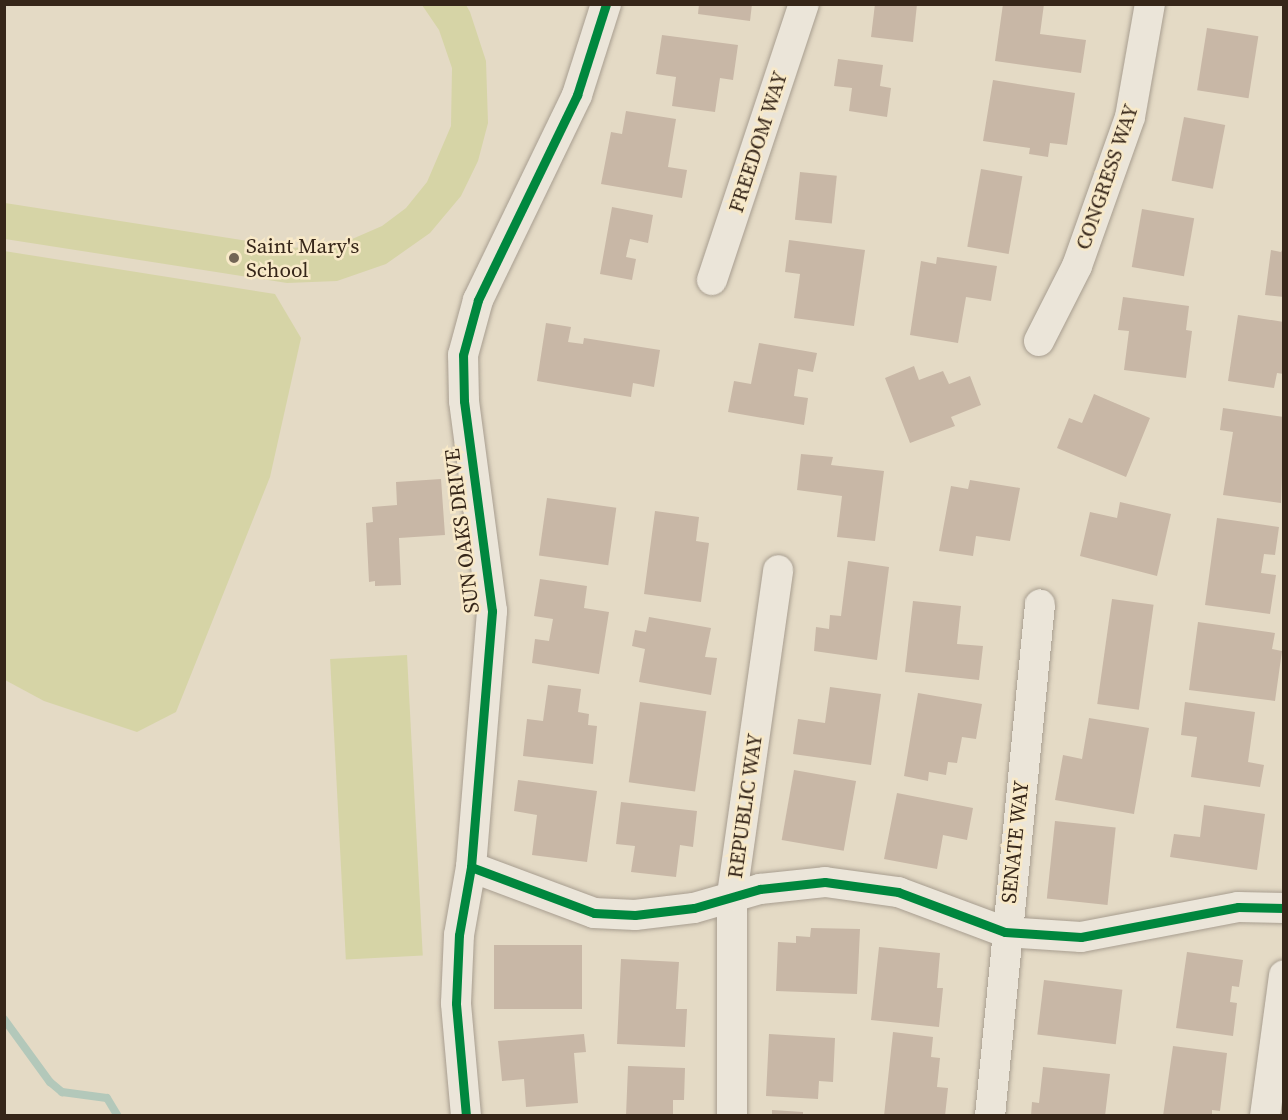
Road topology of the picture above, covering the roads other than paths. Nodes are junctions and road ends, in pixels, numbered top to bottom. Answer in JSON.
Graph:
{"nodes":[{"id":1,"x":606,"y":4,"type":"edge"},
{"id":2,"x":804,"y":4,"type":"edge"},
{"id":3,"x":1150,"y":4,"type":"edge"},
{"id":4,"x":712,"y":280,"type":"dead end"},
{"id":5,"x":1039,"y":341,"type":"dead end"},
{"id":6,"x":778,"y":570,"type":"dead end"},
{"id":7,"x":1040,"y":604,"type":"dead end"},
{"id":8,"x":471,"y":867,"type":"junction"},
{"id":9,"x":732,"y":895,"type":"junction"},
{"id":10,"x":1284,"y":908,"type":"edge"},
{"id":11,"x":1005,"y":932,"type":"junction"},
{"id":12,"x":1284,"y":975,"type":"edge"},
{"id":13,"x":466,"y":1116,"type":"edge"},
{"id":14,"x":732,"y":1116,"type":"edge"},
{"id":15,"x":990,"y":1116,"type":"edge"},
{"id":16,"x":1265,"y":1116,"type":"edge"}],
"edges":[{"from":1,"to":8,"type":"street","name":"SUN OAKS DRIVE"},
{"from":2,"to":4,"type":"street","name":"FREEDOM WAY"},
{"from":3,"to":5,"type":"street","name":"CONGRESS WAY"},
{"from":6,"to":9,"type":"street","name":"REPUBLIC WAY"},
{"from":7,"to":11,"type":"street","name":"SENATE WAY"},
{"from":8,"to":9,"type":"street"},
{"from":8,"to":13,"type":"street","name":"SUN OAKS DRIVE"},
{"from":9,"to":11,"type":"street"},
{"from":9,"to":14,"type":"street","name":"REPUBLIC WAY"},
{"from":10,"to":11,"type":"street"},
{"from":11,"to":15,"type":"street","name":"SENATE WAY"},
{"from":12,"to":16,"type":"street"}]}
